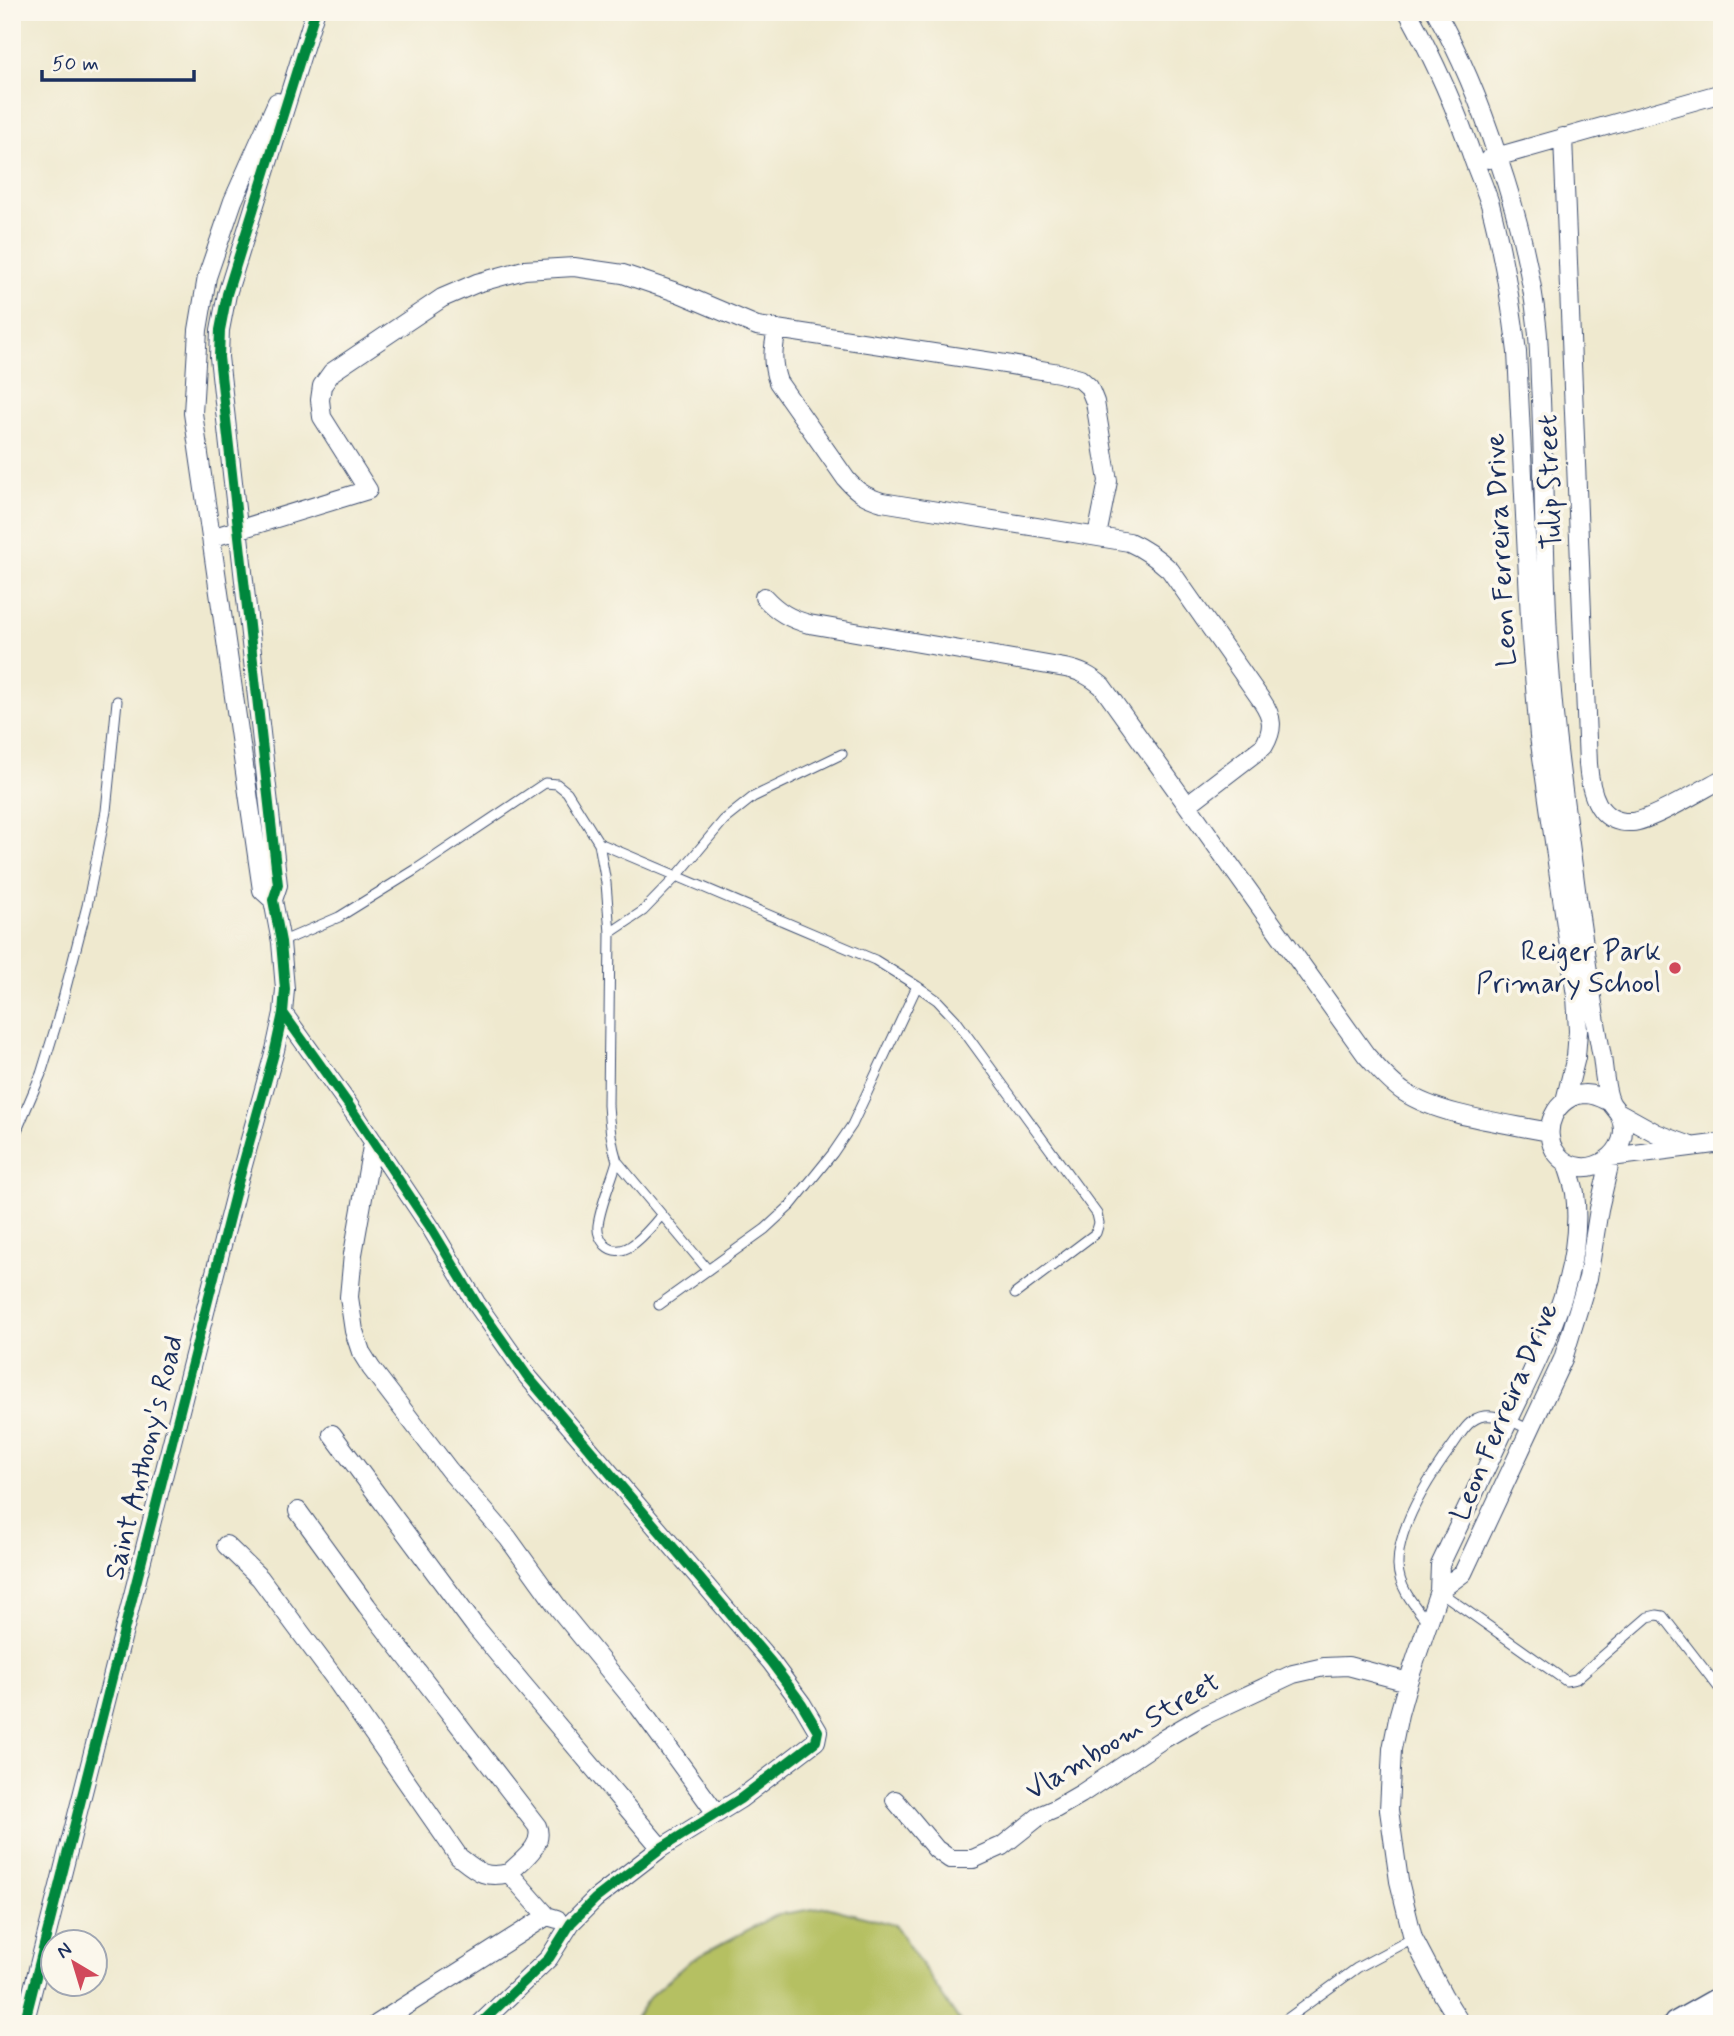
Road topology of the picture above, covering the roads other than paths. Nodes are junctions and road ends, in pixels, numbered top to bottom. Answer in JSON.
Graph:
{"nodes":[{"id":1,"x":1408,"y":12,"type":"edge"},
{"id":2,"x":1436,"y":12,"type":"edge"},
{"id":3,"x":315,"y":13,"type":"edge"},
{"id":4,"x":1722,"y":93,"type":"edge"},
{"id":5,"x":1563,"y":137,"type":"junction"},
{"id":6,"x":1498,"y":157,"type":"junction"},
{"id":7,"x":1475,"y":163,"type":"junction"},
{"id":8,"x":777,"y":329,"type":"junction"},
{"id":9,"x":238,"y":530,"type":"junction"},
{"id":10,"x":1097,"y":536,"type":"junction"},
{"id":11,"x":211,"y":537,"type":"junction"},
{"id":12,"x":764,"y":597,"type":"dead end"},
{"id":13,"x":117,"y":701,"type":"dead end"},
{"id":14,"x":842,"y":754,"type":"dead end"},
{"id":15,"x":1722,"y":779,"type":"edge"},
{"id":16,"x":1187,"y":804,"type":"junction"},
{"id":17,"x":599,"y":843,"type":"junction"},
{"id":18,"x":677,"y":876,"type":"junction"},
{"id":19,"x":273,"y":900,"type":"junction"},
{"id":20,"x":610,"y":933,"type":"junction"},
{"id":21,"x":281,"y":942,"type":"junction"},
{"id":22,"x":917,"y":986,"type":"junction"},
{"id":23,"x":283,"y":1013,"type":"junction"},
{"id":24,"x":1565,"y":1101,"type":"junction"},
{"id":25,"x":1614,"y":1107,"type":"junction"},
{"id":26,"x":1549,"y":1132,"type":"junction"},
{"id":27,"x":373,"y":1141,"type":"junction"},
{"id":28,"x":12,"y":1142,"type":"edge"},
{"id":29,"x":1722,"y":1143,"type":"edge"},
{"id":30,"x":1694,"y":1147,"type":"junction"},
{"id":31,"x":1611,"y":1157,"type":"junction"},
{"id":32,"x":617,"y":1161,"type":"junction"},
{"id":33,"x":1566,"y":1162,"type":"junction"},
{"id":34,"x":662,"y":1215,"type":"junction"},
{"id":35,"x":708,"y":1270,"type":"junction"},
{"id":36,"x":1015,"y":1294,"type":"dead end"},
{"id":37,"x":659,"y":1305,"type":"dead end"},
{"id":38,"x":1509,"y":1420,"type":"junction"},
{"id":39,"x":1530,"y":1430,"type":"junction"},
{"id":40,"x":331,"y":1434,"type":"dead end"},
{"id":41,"x":298,"y":1511,"type":"dead end"},
{"id":42,"x":226,"y":1545,"type":"dead end"},
{"id":43,"x":1439,"y":1591,"type":"junction"},
{"id":44,"x":1428,"y":1623,"type":"junction"},
{"id":45,"x":1408,"y":1682,"type":"junction"},
{"id":46,"x":1722,"y":1692,"type":"edge"},
{"id":47,"x":895,"y":1800,"type":"dead end"},
{"id":48,"x":716,"y":1813,"type":"junction"},
{"id":49,"x":661,"y":1848,"type":"junction"},
{"id":50,"x":509,"y":1873,"type":"junction"},
{"id":51,"x":547,"y":1916,"type":"junction"},
{"id":52,"x":571,"y":1923,"type":"junction"},
{"id":53,"x":1413,"y":1938,"type":"junction"},
{"id":54,"x":1722,"y":1998,"type":"edge"},
{"id":55,"x":24,"y":2024,"type":"edge"},
{"id":56,"x":377,"y":2024,"type":"edge"},
{"id":57,"x":480,"y":2024,"type":"edge"},
{"id":58,"x":1280,"y":2024,"type":"edge"},
{"id":59,"x":1461,"y":2024,"type":"edge"},
{"id":60,"x":1676,"y":2024,"type":"edge"}],
"edges":[{"from":1,"to":7,"type":"street","name":"Leon Ferreira Drive"},
{"from":2,"to":6,"type":"street","name":"Leon Ferreira Drive"},
{"from":3,"to":9,"type":"street"},
{"from":3,"to":11,"type":"street"},
{"from":4,"to":5,"type":"street"},
{"from":5,"to":6,"type":"street"},
{"from":5,"to":15,"type":"street","name":"Tulip Street"},
{"from":6,"to":7,"type":"street"},
{"from":6,"to":25,"type":"street","name":"Leon Ferreira Drive"},
{"from":7,"to":24,"type":"street","name":"Leon Ferreira Drive"},
{"from":8,"to":9,"type":"street"},
{"from":8,"to":10,"type":"street"},
{"from":8,"to":10,"type":"street"},
{"from":9,"to":11,"type":"street"},
{"from":9,"to":19,"type":"street"},
{"from":10,"to":16,"type":"street"},
{"from":11,"to":19,"type":"street"},
{"from":12,"to":16,"type":"street"},
{"from":13,"to":28,"type":"lane"},
{"from":14,"to":18,"type":"lane"},
{"from":16,"to":26,"type":"street"},
{"from":17,"to":18,"type":"lane"},
{"from":17,"to":20,"type":"lane"},
{"from":17,"to":21,"type":"lane"},
{"from":18,"to":20,"type":"lane"},
{"from":18,"to":22,"type":"lane"},
{"from":19,"to":21,"type":"street","name":"Saint Anthony's Road"},
{"from":20,"to":32,"type":"lane"},
{"from":21,"to":23,"type":"street","name":"Saint Anthony's Road"},
{"from":22,"to":35,"type":"lane"},
{"from":22,"to":36,"type":"lane"},
{"from":23,"to":27,"type":"street"},
{"from":23,"to":55,"type":"street","name":"Saint Anthony's Road"},
{"from":24,"to":25,"type":"street"},
{"from":24,"to":26,"type":"street"},
{"from":25,"to":30,"type":"street"},
{"from":25,"to":31,"type":"street"},
{"from":26,"to":33,"type":"street"},
{"from":27,"to":48,"type":"street"},
{"from":27,"to":48,"type":"street"},
{"from":29,"to":30,"type":"street"},
{"from":30,"to":31,"type":"street"},
{"from":31,"to":33,"type":"street"},
{"from":31,"to":39,"type":"street","name":"Leon Ferreira Drive"},
{"from":32,"to":34,"type":"lane"},
{"from":32,"to":34,"type":"lane"},
{"from":33,"to":38,"type":"street","name":"Leon Ferreira Drive"},
{"from":34,"to":35,"type":"lane"},
{"from":35,"to":37,"type":"lane"},
{"from":38,"to":39,"type":"lane"},
{"from":38,"to":43,"type":"street","name":"Leon Ferreira Drive"},
{"from":38,"to":44,"type":"lane"},
{"from":39,"to":43,"type":"street","name":"Leon Ferreira Drive"},
{"from":40,"to":49,"type":"street"},
{"from":41,"to":50,"type":"street"},
{"from":42,"to":50,"type":"street"},
{"from":43,"to":44,"type":"street","name":"Leon Ferreira Drive"},
{"from":43,"to":46,"type":"lane"},
{"from":44,"to":45,"type":"street","name":"Leon Ferreira Drive"},
{"from":45,"to":47,"type":"street","name":"Vlamboom Street"},
{"from":45,"to":53,"type":"street","name":"Leon Ferreira Drive"},
{"from":48,"to":49,"type":"street"},
{"from":49,"to":52,"type":"street"},
{"from":50,"to":51,"type":"street"},
{"from":51,"to":52,"type":"street"},
{"from":51,"to":56,"type":"street"},
{"from":52,"to":57,"type":"street"},
{"from":53,"to":58,"type":"lane"},
{"from":53,"to":59,"type":"street","name":"Leon Ferreira Drive"},
{"from":54,"to":60,"type":"street"}]}
